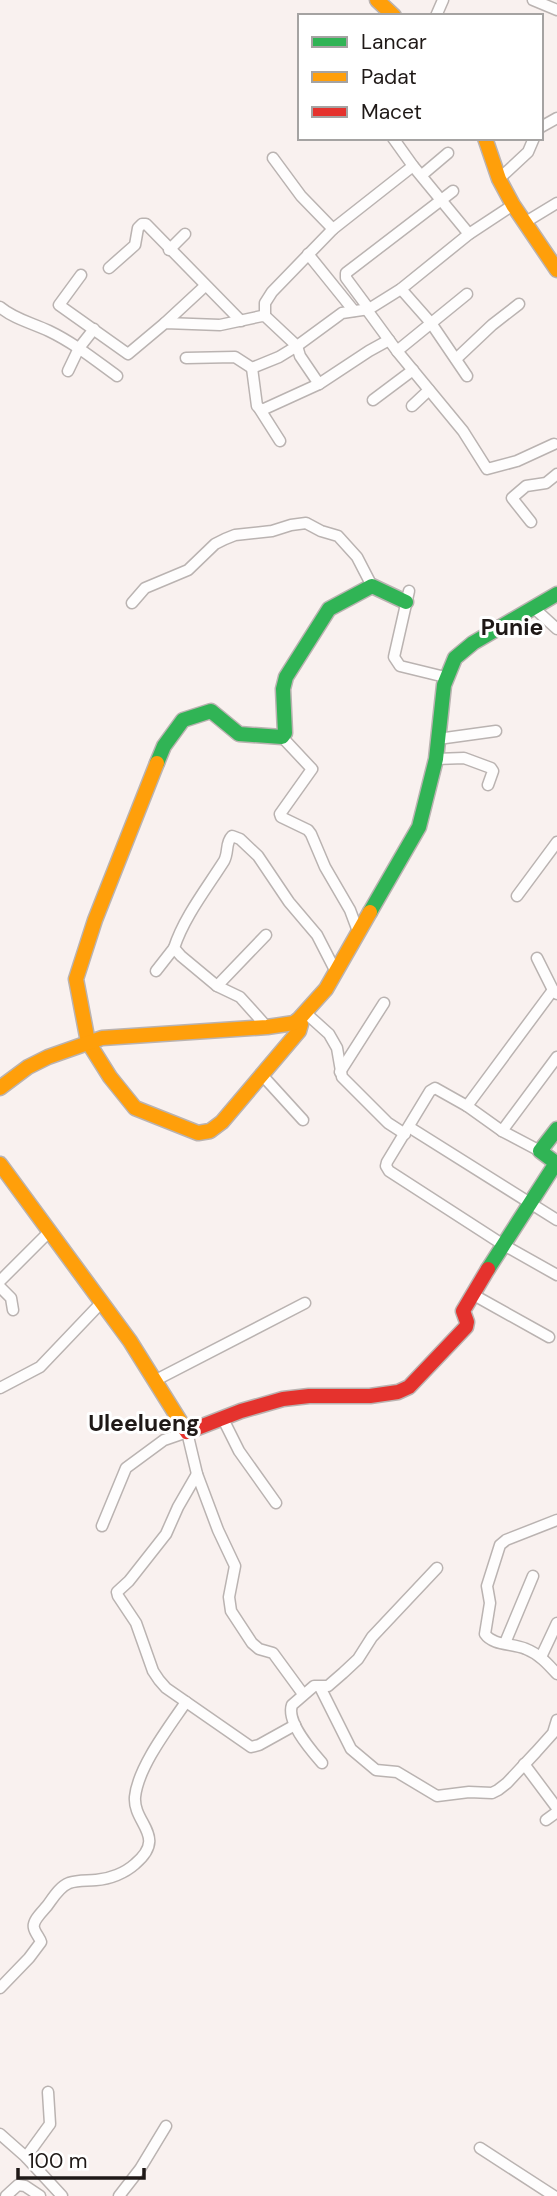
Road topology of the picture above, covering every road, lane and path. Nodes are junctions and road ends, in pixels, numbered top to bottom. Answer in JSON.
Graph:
{"nodes":[{"id":1,"x":377,"y":0,"type":"edge"},
{"id":2,"x":533,"y":0,"type":"edge"},
{"id":3,"x":557,"y":10,"type":"edge"},
{"id":4,"x":392,"y":14,"type":"edge"},
{"id":5,"x":394,"y":140,"type":"edge"},
{"id":6,"x":486,"y":140,"type":"edge"},
{"id":7,"x":533,"y":140,"type":"edge"},
{"id":8,"x":448,"y":153,"type":"dead end"},
{"id":9,"x":273,"y":158,"type":"dead end"},
{"id":10,"x":413,"y":166,"type":"junction"},
{"id":11,"x":422,"y":175,"type":"junction"},
{"id":12,"x":499,"y":179,"type":"junction"},
{"id":13,"x":453,"y":191,"type":"dead end"},
{"id":14,"x":442,"y":200,"type":"junction"},
{"id":15,"x":557,"y":203,"type":"edge"},
{"id":16,"x":513,"y":205,"type":"junction"},
{"id":17,"x":524,"y":223,"type":"junction"},
{"id":18,"x":333,"y":229,"type":"junction"},
{"id":19,"x":185,"y":234,"type":"dead end"},
{"id":20,"x":469,"y":234,"type":"junction"},
{"id":21,"x":169,"y":250,"type":"junction"},
{"id":22,"x":312,"y":251,"type":"junction"},
{"id":23,"x":109,"y":268,"type":"dead end"},
{"id":24,"x":557,"y":270,"type":"edge"},
{"id":25,"x":81,"y":275,"type":"dead end"},
{"id":26,"x":205,"y":286,"type":"junction"},
{"id":27,"x":401,"y":289,"type":"junction"},
{"id":28,"x":467,"y":294,"type":"dead end"},
{"id":29,"x":519,"y":303,"type":"dead end"},
{"id":30,"x":0,"y":307,"type":"edge"},
{"id":31,"x":363,"y":310,"type":"junction"},
{"id":32,"x":265,"y":316,"type":"junction"},
{"id":33,"x":241,"y":321,"type":"junction"},
{"id":34,"x":164,"y":323,"type":"junction"},
{"id":35,"x":431,"y":323,"type":"junction"},
{"id":36,"x":94,"y":329,"type":"junction"},
{"id":37,"x":385,"y":343,"type":"junction"},
{"id":38,"x":297,"y":346,"type":"junction"},
{"id":39,"x":79,"y":348,"type":"junction"},
{"id":40,"x":397,"y":351,"type":"junction"},
{"id":41,"x":186,"y":358,"type":"dead end"},
{"id":42,"x":456,"y":359,"type":"junction"},
{"id":43,"x":251,"y":368,"type":"junction"},
{"id":44,"x":68,"y":371,"type":"dead end"},
{"id":45,"x":409,"y":373,"type":"junction"},
{"id":46,"x":117,"y":376,"type":"dead end"},
{"id":47,"x":467,"y":376,"type":"dead end"},
{"id":48,"x":319,"y":384,"type":"junction"},
{"id":49,"x":373,"y":400,"type":"dead end"},
{"id":50,"x":259,"y":408,"type":"junction"},
{"id":51,"x":280,"y":441,"type":"dead end"},
{"id":52,"x":556,"y":444,"type":"edge"},
{"id":53,"x":557,"y":474,"type":"edge"},
{"id":54,"x":531,"y":522,"type":"dead end"},
{"id":55,"x":372,"y":586,"type":"junction"},
{"id":56,"x":557,"y":594,"type":"edge"},
{"id":57,"x":408,"y":596,"type":"joint"},
{"id":58,"x":132,"y":603,"type":"dead end"},
{"id":59,"x":535,"y":609,"type":"junction"},
{"id":60,"x":557,"y":629,"type":"edge"},
{"id":61,"x":446,"y":677,"type":"junction"},
{"id":62,"x":496,"y":731,"type":"dead end"},
{"id":63,"x":282,"y":737,"type":"junction"},
{"id":64,"x":438,"y":739,"type":"junction"},
{"id":65,"x":436,"y":759,"type":"junction"},
{"id":66,"x":488,"y":785,"type":"dead end"},
{"id":67,"x":557,"y":842,"type":"edge"},
{"id":68,"x":517,"y":896,"type":"dead end"},
{"id":69,"x":359,"y":934,"type":"junction"},
{"id":70,"x":266,"y":935,"type":"dead end"},
{"id":71,"x":174,"y":948,"type":"junction"},
{"id":72,"x":537,"y":958,"type":"dead end"},
{"id":73,"x":156,"y":971,"type":"dead end"},
{"id":74,"x":336,"y":972,"type":"junction"},
{"id":75,"x":217,"y":986,"type":"junction"},
{"id":76,"x":555,"y":992,"type":"edge"},
{"id":77,"x":384,"y":1003,"type":"dead end"},
{"id":78,"x":297,"y":1021,"type":"junction"},
{"id":79,"x":267,"y":1027,"type":"junction"},
{"id":80,"x":88,"y":1042,"type":"junction"},
{"id":81,"x":557,"y":1057,"type":"edge"},
{"id":82,"x":340,"y":1072,"type":"junction"},
{"id":83,"x":262,"y":1075,"type":"junction"},
{"id":84,"x":0,"y":1088,"type":"edge"},
{"id":85,"x":467,"y":1106,"type":"junction"},
{"id":86,"x":303,"y":1120,"type":"dead end"},
{"id":87,"x":557,"y":1129,"type":"edge"},
{"id":88,"x":502,"y":1130,"type":"junction"},
{"id":89,"x":407,"y":1131,"type":"junction"},
{"id":90,"x":540,"y":1151,"type":"junction"},
{"id":91,"x":557,"y":1163,"type":"edge"},
{"id":92,"x":0,"y":1164,"type":"edge"},
{"id":93,"x":529,"y":1203,"type":"junction"},
{"id":94,"x":557,"y":1220,"type":"edge"},
{"id":95,"x":49,"y":1232,"type":"junction"},
{"id":96,"x":502,"y":1244,"type":"junction"},
{"id":97,"x":557,"y":1275,"type":"edge"},
{"id":98,"x":0,"y":1281,"type":"edge"},
{"id":99,"x":0,"y":1287,"type":"edge"},
{"id":100,"x":472,"y":1294,"type":"junction"},
{"id":101,"x":102,"y":1303,"type":"junction"},
{"id":102,"x":305,"y":1303,"type":"dead end"},
{"id":103,"x":13,"y":1310,"type":"dead end"},
{"id":104,"x":549,"y":1337,"type":"dead end"},
{"id":105,"x":156,"y":1380,"type":"junction"},
{"id":106,"x":0,"y":1388,"type":"edge"},
{"id":107,"x":222,"y":1417,"type":"junction"},
{"id":108,"x":187,"y":1432,"type":"junction"},
{"id":109,"x":197,"y":1474,"type":"junction"},
{"id":110,"x":276,"y":1503,"type":"dead end"},
{"id":111,"x":557,"y":1520,"type":"edge"},
{"id":112,"x":103,"y":1526,"type":"dead end"},
{"id":113,"x":437,"y":1569,"type":"dead end"},
{"id":114,"x":533,"y":1576,"type":"dead end"},
{"id":115,"x":557,"y":1623,"type":"edge"},
{"id":116,"x":505,"y":1643,"type":"junction"},
{"id":117,"x":541,"y":1657,"type":"junction"},
{"id":118,"x":557,"y":1674,"type":"edge"},
{"id":119,"x":320,"y":1687,"type":"junction"},
{"id":120,"x":303,"y":1694,"type":"junction"},
{"id":121,"x":186,"y":1702,"type":"junction"},
{"id":122,"x":557,"y":1720,"type":"edge"},
{"id":123,"x":295,"y":1725,"type":"junction"},
{"id":124,"x":321,"y":1763,"type":"dead end"},
{"id":125,"x":523,"y":1764,"type":"junction"},
{"id":126,"x":557,"y":1810,"type":"edge"},
{"id":127,"x":546,"y":1820,"type":"dead end"},
{"id":128,"x":0,"y":1988,"type":"edge"},
{"id":129,"x":48,"y":2092,"type":"dead end"},
{"id":130,"x":166,"y":2126,"type":"dead end"},
{"id":131,"x":0,"y":2134,"type":"edge"},
{"id":132,"x":480,"y":2148,"type":"dead end"},
{"id":133,"x":26,"y":2157,"type":"junction"},
{"id":134,"x":56,"y":2195,"type":"edge"},
{"id":135,"x":6,"y":2196,"type":"edge"},
{"id":136,"x":40,"y":2196,"type":"edge"},
{"id":137,"x":119,"y":2196,"type":"edge"},
{"id":138,"x":554,"y":2196,"type":"edge"}],
"edges":[{"from":1,"to":4,"type":"street"},
{"from":2,"to":3,"type":"street"},
{"from":5,"to":10,"type":"street"},
{"from":6,"to":12,"type":"street"},
{"from":7,"to":12,"type":"street"},
{"from":8,"to":11,"type":"street"},
{"from":9,"to":18,"type":"street"},
{"from":10,"to":11,"type":"street"},
{"from":10,"to":18,"type":"street"},
{"from":11,"to":14,"type":"street"},
{"from":12,"to":16,"type":"street"},
{"from":13,"to":14,"type":"street"},
{"from":14,"to":20,"type":"street"},
{"from":14,"to":31,"type":"street"},
{"from":15,"to":17,"type":"street"},
{"from":16,"to":17,"type":"street"},
{"from":16,"to":20,"type":"street"},
{"from":17,"to":24,"type":"street"},
{"from":18,"to":22,"type":"street"},
{"from":19,"to":21,"type":"street"},
{"from":20,"to":27,"type":"street"},
{"from":21,"to":23,"type":"street"},
{"from":21,"to":26,"type":"street"},
{"from":22,"to":31,"type":"street"},
{"from":22,"to":32,"type":"street"},
{"from":25,"to":36,"type":"street"},
{"from":26,"to":33,"type":"street"},
{"from":26,"to":34,"type":"street"},
{"from":27,"to":31,"type":"street"},
{"from":27,"to":35,"type":"street"},
{"from":28,"to":35,"type":"street"},
{"from":29,"to":42,"type":"street"},
{"from":30,"to":39,"type":"street"},
{"from":31,"to":37,"type":"street"},
{"from":31,"to":38,"type":"street"},
{"from":32,"to":33,"type":"street"},
{"from":32,"to":38,"type":"street"},
{"from":33,"to":34,"type":"street"},
{"from":34,"to":36,"type":"street"},
{"from":35,"to":40,"type":"street"},
{"from":35,"to":42,"type":"street"},
{"from":36,"to":39,"type":"street"},
{"from":37,"to":40,"type":"street"},
{"from":37,"to":48,"type":"street"},
{"from":38,"to":43,"type":"street"},
{"from":38,"to":48,"type":"street"},
{"from":39,"to":44,"type":"street"},
{"from":39,"to":46,"type":"street"},
{"from":40,"to":45,"type":"street"},
{"from":41,"to":43,"type":"street"},
{"from":42,"to":47,"type":"street"},
{"from":43,"to":50,"type":"street"},
{"from":45,"to":49,"type":"street"},
{"from":45,"to":52,"type":"street"},
{"from":48,"to":50,"type":"street"},
{"from":50,"to":51,"type":"street"},
{"from":53,"to":54,"type":"street"},
{"from":55,"to":57,"type":"street"},
{"from":55,"to":58,"type":"street"},
{"from":55,"to":63,"type":"street"},
{"from":56,"to":59,"type":"street"},
{"from":57,"to":61,"type":"street"},
{"from":59,"to":60,"type":"street"},
{"from":59,"to":61,"type":"street"},
{"from":61,"to":64,"type":"street"},
{"from":62,"to":64,"type":"street"},
{"from":63,"to":69,"type":"street"},
{"from":63,"to":80,"type":"street"},
{"from":64,"to":65,"type":"street"},
{"from":65,"to":66,"type":"street"},
{"from":65,"to":69,"type":"street"},
{"from":67,"to":68,"type":"street"},
{"from":69,"to":74,"type":"street"},
{"from":70,"to":75,"type":"street"},
{"from":71,"to":73,"type":"street"},
{"from":71,"to":74,"type":"street"},
{"from":71,"to":75,"type":"street"},
{"from":72,"to":76,"type":"street"},
{"from":74,"to":78,"type":"street"},
{"from":75,"to":79,"type":"street"},
{"from":76,"to":85,"type":"street"},
{"from":77,"to":82,"type":"street"},
{"from":78,"to":79,"type":"street"},
{"from":78,"to":82,"type":"street"},
{"from":78,"to":83,"type":"street"},
{"from":79,"to":80,"type":"street"},
{"from":80,"to":83,"type":"street"},
{"from":80,"to":84,"type":"street"},
{"from":81,"to":88,"type":"street"},
{"from":82,"to":89,"type":"street"},
{"from":83,"to":86,"type":"street"},
{"from":85,"to":88,"type":"street"},
{"from":85,"to":89,"type":"street"},
{"from":87,"to":90,"type":"street"},
{"from":88,"to":90,"type":"street"},
{"from":89,"to":93,"type":"street"},
{"from":89,"to":96,"type":"street"},
{"from":90,"to":91,"type":"street"},
{"from":91,"to":93,"type":"street"},
{"from":92,"to":95,"type":"street"},
{"from":93,"to":94,"type":"street"},
{"from":93,"to":96,"type":"street"},
{"from":95,"to":98,"type":"street"},
{"from":95,"to":101,"type":"street"},
{"from":96,"to":97,"type":"street"},
{"from":96,"to":100,"type":"street"},
{"from":99,"to":103,"type":"street"},
{"from":100,"to":104,"type":"street"},
{"from":100,"to":107,"type":"street"},
{"from":101,"to":105,"type":"street"},
{"from":101,"to":106,"type":"street"},
{"from":102,"to":105,"type":"street"},
{"from":105,"to":108,"type":"street"},
{"from":107,"to":108,"type":"street"},
{"from":107,"to":110,"type":"street"},
{"from":108,"to":109,"type":"street"},
{"from":108,"to":112,"type":"street"},
{"from":109,"to":120,"type":"street"},
{"from":109,"to":121,"type":"street"},
{"from":111,"to":116,"type":"street"},
{"from":113,"to":119,"type":"street"},
{"from":114,"to":116,"type":"street"},
{"from":115,"to":117,"type":"street"},
{"from":116,"to":117,"type":"street"},
{"from":117,"to":118,"type":"street"},
{"from":119,"to":120,"type":"street"},
{"from":119,"to":125,"type":"street"},
{"from":120,"to":123,"type":"street"},
{"from":121,"to":123,"type":"street"},
{"from":121,"to":128,"type":"street"},
{"from":122,"to":125,"type":"street"},
{"from":123,"to":124,"type":"street"},
{"from":125,"to":126,"type":"street"},
{"from":126,"to":127,"type":"street"},
{"from":129,"to":133,"type":"street"},
{"from":130,"to":137,"type":"street"},
{"from":131,"to":133,"type":"street"},
{"from":132,"to":138,"type":"street"},
{"from":133,"to":134,"type":"street"},
{"from":135,"to":136,"type":"street"}]}
